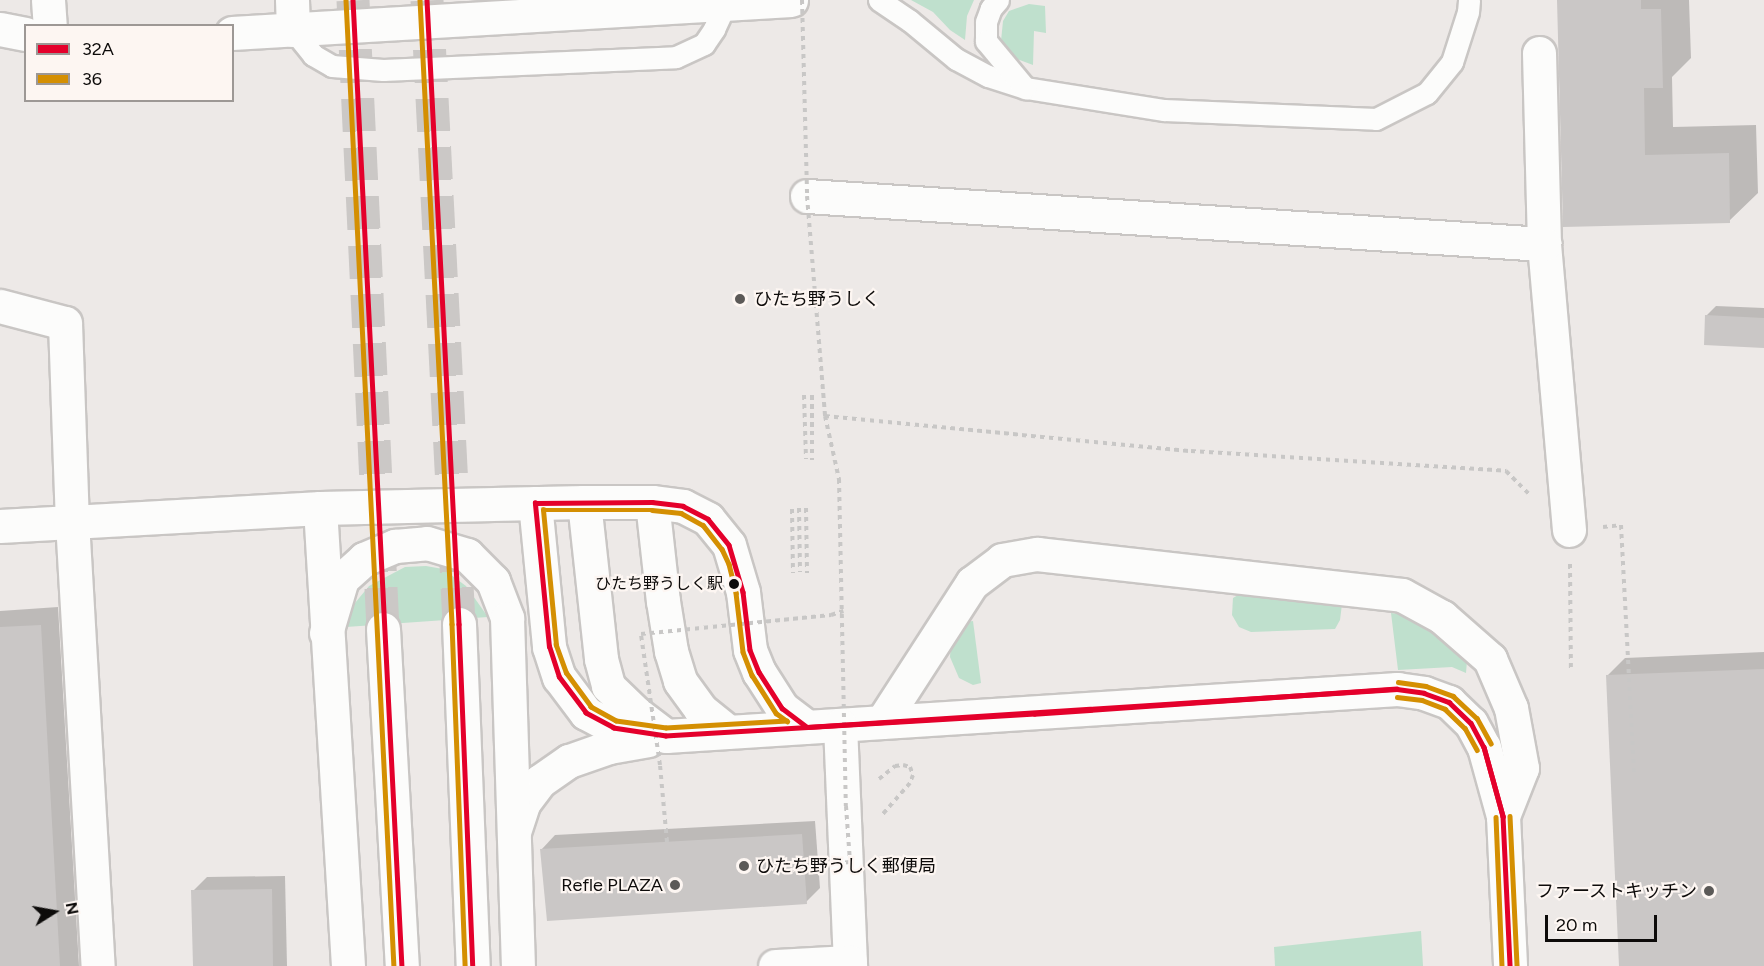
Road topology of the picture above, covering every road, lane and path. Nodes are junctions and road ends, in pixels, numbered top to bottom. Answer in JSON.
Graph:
{"nodes":[{"id":1,"x":48,"y":0,"type":"edge"},
{"id":2,"x":791,"y":0,"type":"edge"},
{"id":3,"x":802,"y":0,"type":"edge"},
{"id":4,"x":879,"y":0,"type":"edge"},
{"id":5,"x":998,"y":0,"type":"edge"},
{"id":6,"x":1469,"y":0,"type":"edge"},
{"id":7,"x":725,"y":5,"type":"junction"},
{"id":8,"x":478,"y":9,"type":"edge"},
{"id":9,"x":292,"y":15,"type":"edge"},
{"id":10,"x":50,"y":24,"type":"edge"},
{"id":11,"x":0,"y":29,"type":"edge"},
{"id":12,"x":234,"y":32,"type":"edge"},
{"id":13,"x":24,"y":34,"type":"edge"},
{"id":14,"x":1539,"y":53,"type":"dead end"},
{"id":15,"x":1026,"y":88,"type":"junction"},
{"id":16,"x":807,"y":196,"type":"junction"},
{"id":17,"x":1544,"y":244,"type":"junction"},
{"id":18,"x":0,"y":306,"type":"edge"},
{"id":19,"x":804,"y":394,"type":"dead end"},
{"id":20,"x":812,"y":395,"type":"dead end"},
{"id":21,"x":825,"y":416,"type":"junction"},
{"id":22,"x":806,"y":459,"type":"dead end"},
{"id":23,"x":812,"y":460,"type":"dead end"},
{"id":24,"x":584,"y":502,"type":"junction"},
{"id":25,"x":652,"y":502,"type":"junction"},
{"id":26,"x":535,"y":503,"type":"junction"},
{"id":27,"x":320,"y":508,"type":"junction"},
{"id":28,"x":799,"y":508,"type":"dead end"},
{"id":29,"x":806,"y":508,"type":"dead end"},
{"id":30,"x":792,"y":509,"type":"dead end"},
{"id":31,"x":72,"y":521,"type":"junction"},
{"id":32,"x":0,"y":526,"type":"edge"},
{"id":33,"x":1569,"y":530,"type":"junction"},
{"id":34,"x":800,"y":572,"type":"dead end"},
{"id":35,"x":794,"y":573,"type":"dead end"},
{"id":36,"x":807,"y":573,"type":"dead end"},
{"id":37,"x":843,"y":611,"type":"junction"},
{"id":38,"x":703,"y":619,"type":"dead end"},
{"id":39,"x":459,"y":624,"type":"tunnel mouth"},
{"id":40,"x":704,"y":628,"type":"junction"},
{"id":41,"x":383,"y":629,"type":"tunnel mouth"},
{"id":42,"x":326,"y":633,"type":"junction"},
{"id":43,"x":1571,"y":671,"type":"dead end"},
{"id":44,"x":882,"y":722,"type":"junction"},
{"id":45,"x":840,"y":724,"type":"junction"},
{"id":46,"x":807,"y":727,"type":"junction"},
{"id":47,"x":728,"y":732,"type":"junction"},
{"id":48,"x":666,"y":736,"type":"junction"},
{"id":49,"x":1634,"y":776,"type":"dead end"},
{"id":50,"x":871,"y":786,"type":"dead end"},
{"id":51,"x":854,"y":799,"type":"dead end"},
{"id":52,"x":846,"y":806,"type":"junction"},
{"id":53,"x":1503,"y":816,"type":"junction"},
{"id":54,"x":876,"y":821,"type":"dead end"},
{"id":55,"x":513,"y":832,"type":"junction"},
{"id":56,"x":667,"y":842,"type":"dead end"},
{"id":57,"x":806,"y":866,"type":"dead end"},
{"id":58,"x":850,"y":964,"type":"edge"},
{"id":59,"x":98,"y":966,"type":"edge"},
{"id":60,"x":348,"y":966,"type":"edge"},
{"id":61,"x":402,"y":966,"type":"edge"},
{"id":62,"x":473,"y":966,"type":"edge"},
{"id":63,"x":518,"y":966,"type":"edge"},
{"id":64,"x":775,"y":966,"type":"edge"},
{"id":65,"x":1510,"y":966,"type":"edge"}],
"edges":[{"from":1,"to":10,"type":"street"},
{"from":2,"to":7,"type":"street"},
{"from":3,"to":16,"type":"path","bridge":true},
{"from":4,"to":15,"type":"lane"},
{"from":5,"to":15,"type":"lane"},
{"from":6,"to":15,"type":"lane"},
{"from":7,"to":8,"type":"street"},
{"from":7,"to":9,"type":"lane"},
{"from":8,"to":9,"type":"street"},
{"from":9,"to":12,"type":"street"},
{"from":11,"to":13,"type":"street"},
{"from":14,"to":17,"type":"street"},
{"from":16,"to":17,"type":"street"},
{"from":16,"to":21,"type":"path","bridge":true},
{"from":17,"to":33,"type":"street"},
{"from":18,"to":31,"type":"street"},
{"from":19,"to":22,"type":"path"},
{"from":20,"to":23,"type":"path"},
{"from":21,"to":33,"type":"path"},
{"from":21,"to":37,"type":"path","bridge":true},
{"from":24,"to":25,"type":"street"},
{"from":24,"to":26,"type":"street"},
{"from":24,"to":48,"type":"street"},
{"from":25,"to":46,"type":"street"},
{"from":25,"to":47,"type":"street"},
{"from":26,"to":27,"type":"street"},
{"from":26,"to":48,"type":"street"},
{"from":27,"to":31,"type":"street"},
{"from":27,"to":42,"type":"street"},
{"from":28,"to":34,"type":"path"},
{"from":29,"to":36,"type":"path"},
{"from":30,"to":35,"type":"path"},
{"from":31,"to":32,"type":"street"},
{"from":31,"to":59,"type":"street"},
{"from":33,"to":43,"type":"path"},
{"from":33,"to":49,"type":"path"},
{"from":37,"to":40,"type":"path","bridge":true},
{"from":37,"to":52,"type":"path","bridge":true},
{"from":38,"to":40,"type":"path"},
{"from":39,"to":62,"type":"street"},
{"from":40,"to":56,"type":"path","bridge":true},
{"from":41,"to":61,"type":"street"},
{"from":42,"to":55,"type":"street"},
{"from":42,"to":60,"type":"street"},
{"from":44,"to":45,"type":"street"},
{"from":44,"to":53,"type":"street"},
{"from":44,"to":53,"type":"street"},
{"from":45,"to":46,"type":"street"},
{"from":45,"to":58,"type":"street"},
{"from":46,"to":47,"type":"street"},
{"from":47,"to":48,"type":"street"},
{"from":48,"to":55,"type":"street"},
{"from":50,"to":54,"type":"path"},
{"from":51,"to":52,"type":"path"},
{"from":52,"to":57,"type":"path","bridge":true},
{"from":53,"to":65,"type":"street"},
{"from":55,"to":63,"type":"street"},
{"from":58,"to":64,"type":"street"}]}
